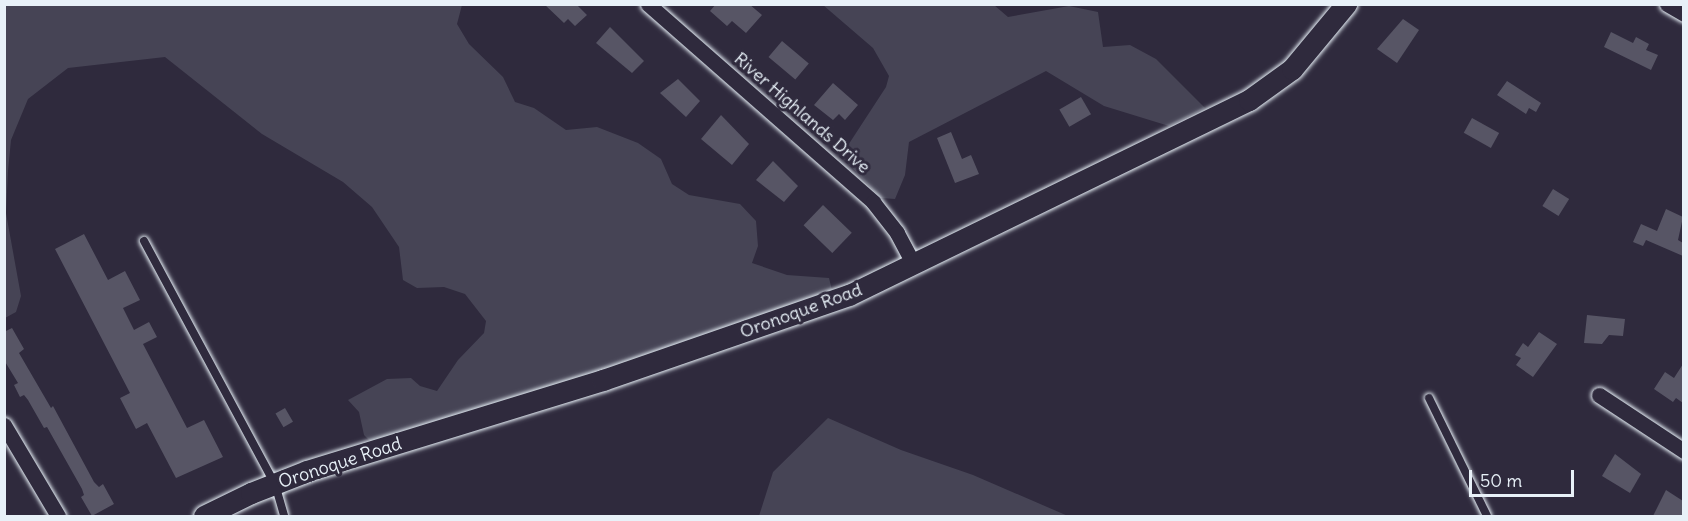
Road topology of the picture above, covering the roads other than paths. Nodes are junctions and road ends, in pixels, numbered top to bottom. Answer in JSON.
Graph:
{"nodes":[{"id":1,"x":648,"y":4,"type":"edge"},
{"id":2,"x":1346,"y":4,"type":"edge"},
{"id":3,"x":1667,"y":4,"type":"edge"},
{"id":4,"x":1683,"y":14,"type":"edge"},
{"id":5,"x":144,"y":241,"type":"dead end"},
{"id":6,"x":914,"y":265,"type":"junction"},
{"id":7,"x":1599,"y":394,"type":"dead end"},
{"id":8,"x":1429,"y":398,"type":"dead end"},
{"id":9,"x":4,"y":425,"type":"edge"},
{"id":10,"x":1683,"y":451,"type":"edge"},
{"id":11,"x":275,"y":484,"type":"junction"},
{"id":12,"x":58,"y":516,"type":"edge"},
{"id":13,"x":204,"y":516,"type":"edge"},
{"id":14,"x":284,"y":516,"type":"edge"},
{"id":15,"x":1486,"y":516,"type":"edge"}],
"edges":[{"from":1,"to":6,"type":"street","name":"River Highlands Drive"},
{"from":2,"to":6,"type":"street","name":"Oronoque Road"},
{"from":3,"to":4,"type":"street"},
{"from":5,"to":11,"type":"lane"},
{"from":6,"to":11,"type":"street","name":"Oronoque Road"},
{"from":7,"to":10,"type":"street"},
{"from":8,"to":15,"type":"lane"},
{"from":9,"to":12,"type":"street"},
{"from":11,"to":13,"type":"street","name":"Oronoque Road"},
{"from":11,"to":14,"type":"lane"}]}
